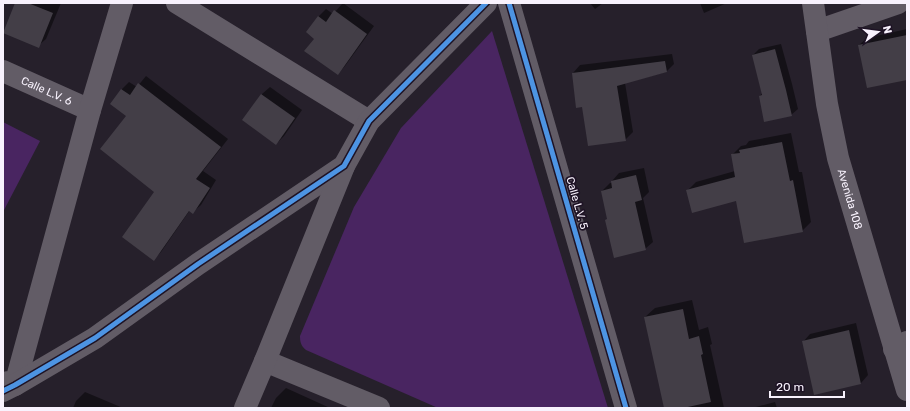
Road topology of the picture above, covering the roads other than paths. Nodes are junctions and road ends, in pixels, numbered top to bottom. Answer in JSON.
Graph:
{"nodes":[{"id":1,"x":122,"y":3,"type":"edge"},
{"id":2,"x":177,"y":3,"type":"edge"},
{"id":3,"x":486,"y":3,"type":"edge"},
{"id":4,"x":509,"y":3,"type":"edge"},
{"id":5,"x":813,"y":3,"type":"edge"},
{"id":6,"x":898,"y":3,"type":"edge"},
{"id":7,"x":817,"y":31,"type":"junction"},
{"id":8,"x":3,"y":71,"type":"edge"},
{"id":9,"x":90,"y":110,"type":"junction"},
{"id":10,"x":369,"y":121,"type":"junction"},
{"id":11,"x":344,"y":166,"type":"junction"},
{"id":12,"x":901,"y":345,"type":"edge"},
{"id":13,"x":265,"y":361,"type":"junction"},
{"id":14,"x":7,"y":385,"type":"edge"},
{"id":15,"x":907,"y":390,"type":"edge"},
{"id":16,"x":245,"y":408,"type":"edge"},
{"id":17,"x":379,"y":408,"type":"edge"},
{"id":18,"x":626,"y":408,"type":"edge"}],
"edges":[{"from":1,"to":9,"type":"street"},
{"from":2,"to":10,"type":"street"},
{"from":3,"to":10,"type":"street"},
{"from":4,"to":18,"type":"street","name":"Calle L.V. 5"},
{"from":5,"to":7,"type":"street","name":"Avenida 108"},
{"from":6,"to":7,"type":"street"},
{"from":7,"to":12,"type":"street","name":"Avenida 108"},
{"from":8,"to":9,"type":"street","name":"Calle L.V. 6"},
{"from":9,"to":14,"type":"street"},
{"from":10,"to":11,"type":"street"},
{"from":11,"to":13,"type":"street"},
{"from":11,"to":14,"type":"street"},
{"from":12,"to":15,"type":"street","name":"Avenida 108"},
{"from":13,"to":16,"type":"street"},
{"from":13,"to":17,"type":"street"}]}
